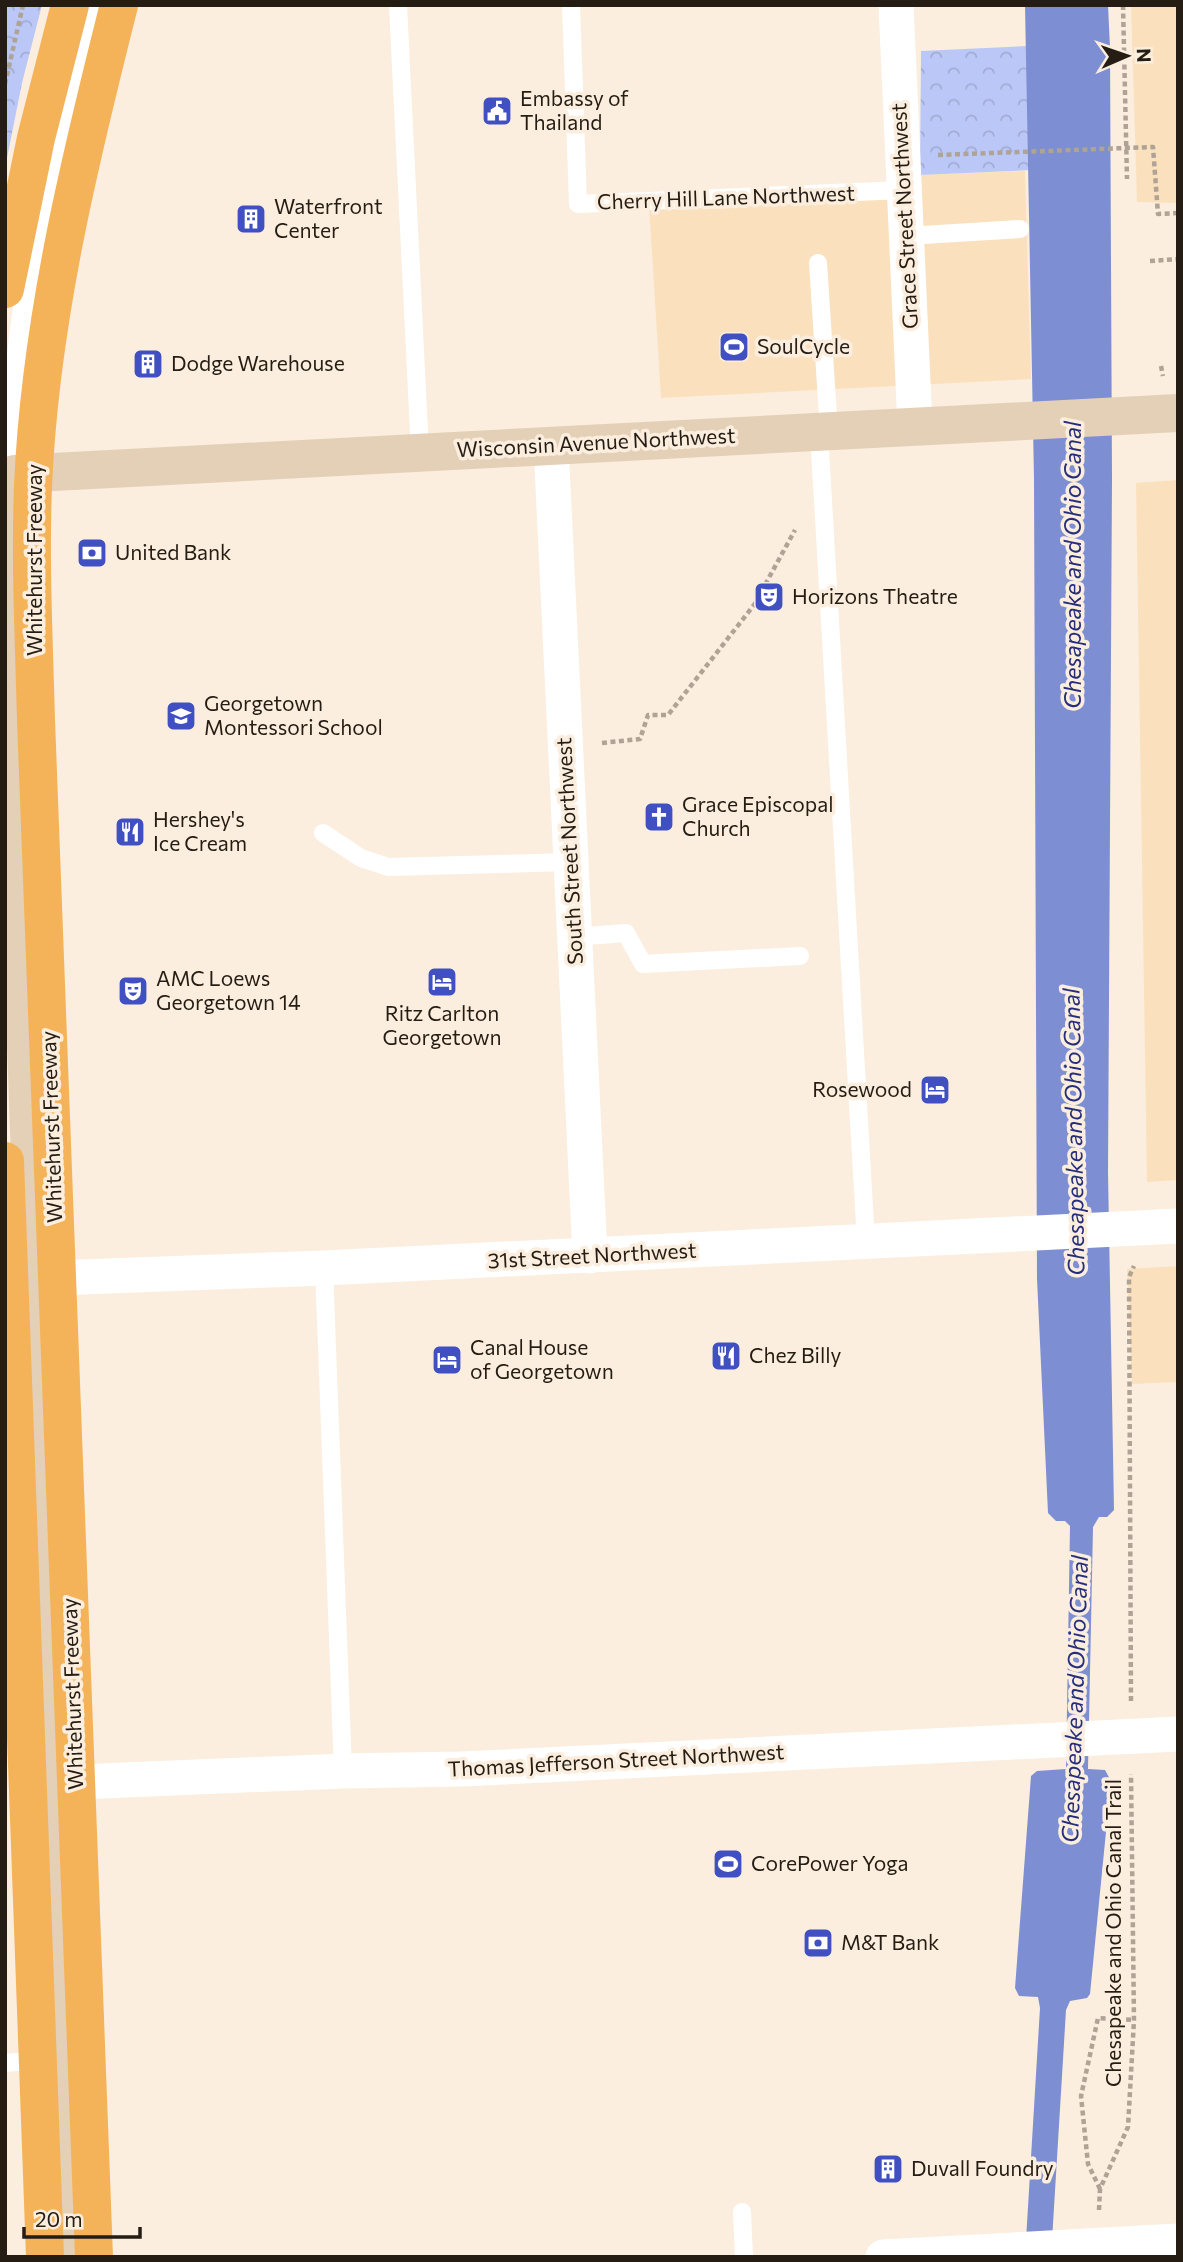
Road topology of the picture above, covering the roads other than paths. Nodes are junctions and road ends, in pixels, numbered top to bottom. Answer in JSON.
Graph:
{"nodes":[{"id":1,"x":70,"y":5,"type":"edge"},
{"id":2,"x":96,"y":5,"type":"edge"},
{"id":3,"x":118,"y":5,"type":"edge"},
{"id":4,"x":398,"y":5,"type":"edge"},
{"id":5,"x":571,"y":5,"type":"edge"},
{"id":6,"x":896,"y":5,"type":"edge"},
{"id":7,"x":904,"y":190,"type":"junction"},
{"id":8,"x":1020,"y":229,"type":"dead end"},
{"id":9,"x":907,"y":236,"type":"junction"},
{"id":10,"x":818,"y":263,"type":"dead end"},
{"id":11,"x":5,"y":289,"type":"edge"},
{"id":12,"x":1163,"y":413,"type":"edge"},
{"id":13,"x":915,"y":426,"type":"junction"},
{"id":14,"x":824,"y":431,"type":"junction"},
{"id":15,"x":551,"y":445,"type":"junction"},
{"id":16,"x":420,"y":453,"type":"junction"},
{"id":17,"x":15,"y":474,"type":"junction"},
{"id":18,"x":323,"y":833,"type":"dead end"},
{"id":19,"x":570,"y":862,"type":"junction"},
{"id":20,"x":573,"y":937,"type":"junction"},
{"id":21,"x":800,"y":956,"type":"dead end"},
{"id":22,"x":5,"y":1161,"type":"edge"},
{"id":23,"x":1178,"y":1226,"type":"edge"},
{"id":24,"x":866,"y":1242,"type":"junction"},
{"id":25,"x":590,"y":1256,"type":"junction"},
{"id":26,"x":324,"y":1268,"type":"junction"},
{"id":27,"x":15,"y":1284,"type":"edge"},
{"id":28,"x":1178,"y":1734,"type":"edge"},
{"id":29,"x":343,"y":1771,"type":"junction"},
{"id":30,"x":53,"y":1783,"type":"junction"},
{"id":31,"x":5,"y":1796,"type":"edge"},
{"id":32,"x":64,"y":2057,"type":"junction"},
{"id":33,"x":5,"y":2063,"type":"edge"},
{"id":34,"x":91,"y":2176,"type":"junction"},
{"id":35,"x":742,"y":2212,"type":"dead end"},
{"id":36,"x":1178,"y":2241,"type":"edge"},
{"id":37,"x":45,"y":2257,"type":"edge"},
{"id":38,"x":72,"y":2257,"type":"edge"},
{"id":39,"x":94,"y":2257,"type":"edge"},
{"id":40,"x":104,"y":2257,"type":"edge"},
{"id":41,"x":744,"y":2257,"type":"edge"},
{"id":42,"x":883,"y":2257,"type":"edge"}],
"edges":[{"from":1,"to":11,"type":"highway"},
{"from":2,"to":17,"type":"street"},
{"from":3,"to":34,"type":"highway","name":"Whitehurst Freeway"},
{"from":4,"to":16,"type":"lane"},
{"from":5,"to":7,"type":"lane","name":"Cherry Hill Lane Northwest"},
{"from":6,"to":7,"type":"street","name":"Grace Street Northwest"},
{"from":7,"to":9,"type":"street","name":"Grace Street Northwest"},
{"from":8,"to":9,"type":"lane"},
{"from":9,"to":13,"type":"street","name":"Grace Street Northwest"},
{"from":10,"to":14,"type":"lane"},
{"from":12,"to":13,"type":"main road","name":"Wisconsin Avenue Northwest"},
{"from":13,"to":14,"type":"main road","name":"Wisconsin Avenue Northwest"},
{"from":14,"to":15,"type":"main road","name":"Wisconsin Avenue Northwest"},
{"from":14,"to":24,"type":"lane"},
{"from":15,"to":16,"type":"main road","name":"Wisconsin Avenue Northwest"},
{"from":15,"to":19,"type":"street","name":"South Street Northwest"},
{"from":16,"to":17,"type":"main road","name":"Wisconsin Avenue Northwest"},
{"from":17,"to":27,"type":"main road"},
{"from":18,"to":19,"type":"lane"},
{"from":19,"to":20,"type":"street","name":"South Street Northwest"},
{"from":20,"to":21,"type":"lane"},
{"from":20,"to":25,"type":"street","name":"South Street Northwest"},
{"from":22,"to":37,"type":"highway"},
{"from":23,"to":24,"type":"street","name":"31st Street Northwest"},
{"from":24,"to":25,"type":"street","name":"31st Street Northwest"},
{"from":25,"to":26,"type":"street","name":"31st Street Northwest"},
{"from":26,"to":27,"type":"street","name":"31st Street Northwest"},
{"from":26,"to":29,"type":"lane"},
{"from":27,"to":30,"type":"main road"},
{"from":28,"to":29,"type":"street","name":"Thomas Jefferson Street Northwest"},
{"from":29,"to":30,"type":"street","name":"Thomas Jefferson Street Northwest"},
{"from":30,"to":31,"type":"lane"},
{"from":30,"to":32,"type":"main road"},
{"from":32,"to":33,"type":"lane"},
{"from":32,"to":38,"type":"main road"},
{"from":34,"to":39,"type":"highway","name":"Whitehurst Freeway"},
{"from":34,"to":40,"type":"highway"},
{"from":35,"to":41,"type":"lane"},
{"from":36,"to":42,"type":"street"}]}
